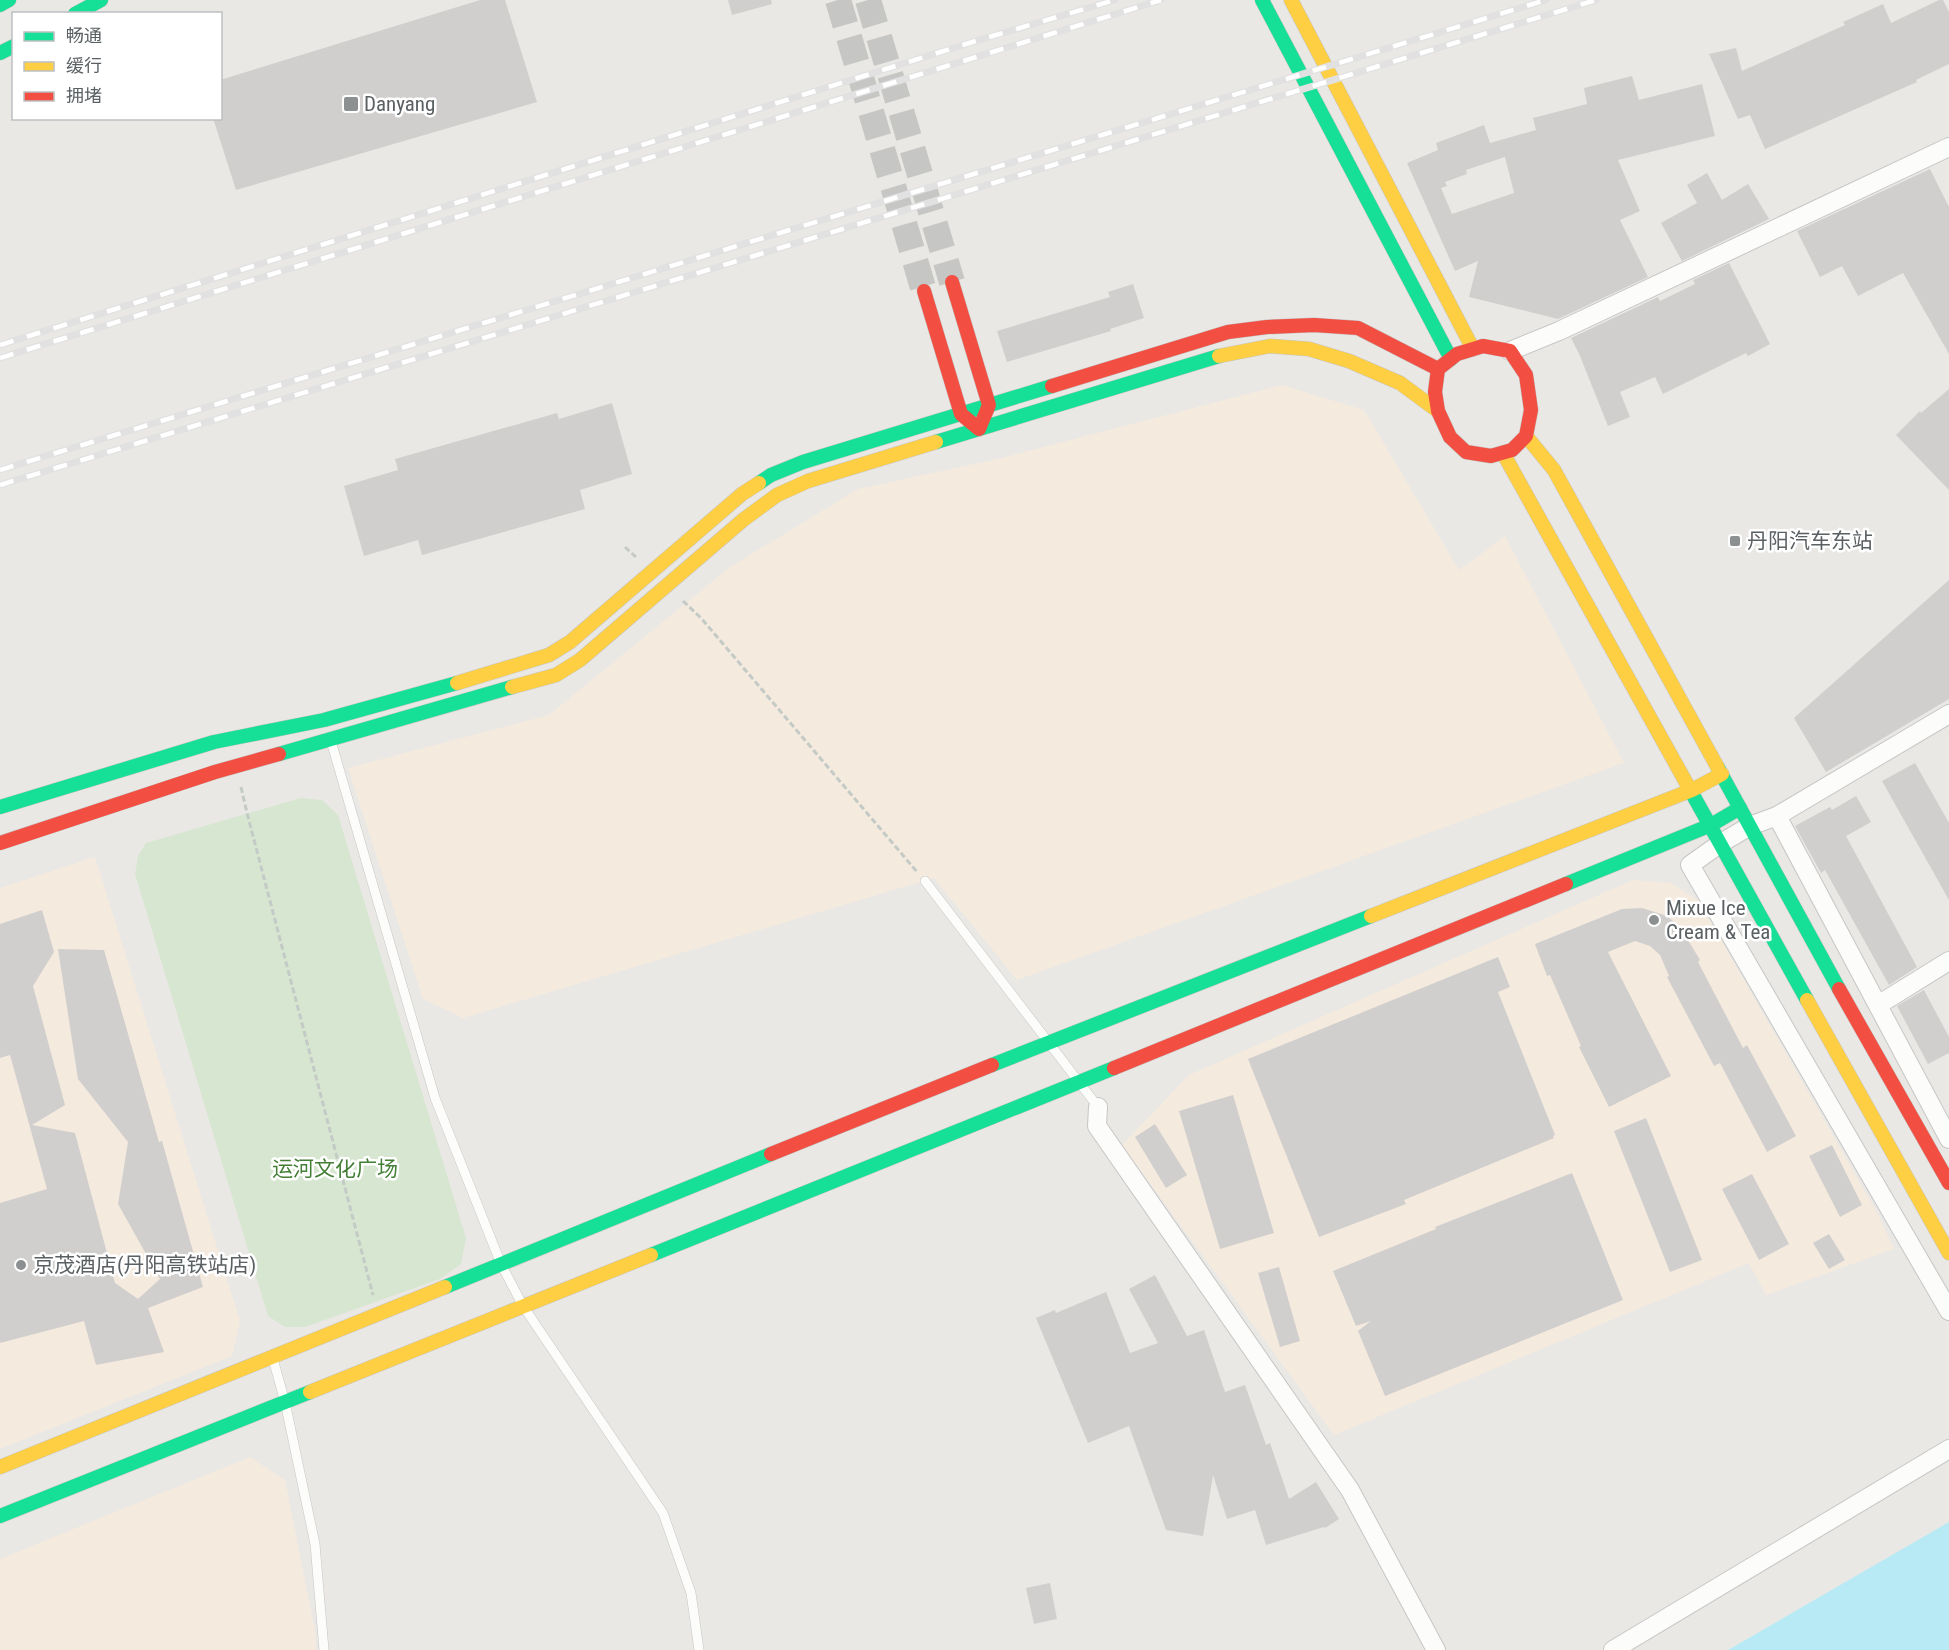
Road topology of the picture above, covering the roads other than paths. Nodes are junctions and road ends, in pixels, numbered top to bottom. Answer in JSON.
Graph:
{"nodes":[{"id":1,"x":9,"y":0,"type":"edge"},
{"id":2,"x":101,"y":0,"type":"edge"},
{"id":3,"x":1262,"y":0,"type":"edge"},
{"id":4,"x":1291,"y":0,"type":"edge"},
{"id":5,"x":0,"y":4,"type":"edge"},
{"id":6,"x":79,"y":12,"type":"edge"},
{"id":7,"x":1949,"y":147,"type":"edge"},
{"id":8,"x":952,"y":282,"type":"tunnel mouth"},
{"id":9,"x":924,"y":291,"type":"tunnel mouth"},
{"id":10,"x":1473,"y":349,"type":"junction"},
{"id":11,"x":1510,"y":351,"type":"junction"},
{"id":12,"x":1450,"y":359,"type":"junction"},
{"id":13,"x":1438,"y":369,"type":"junction"},
{"id":14,"x":989,"y":405,"type":"junction"},
{"id":15,"x":1438,"y":411,"type":"junction"},
{"id":16,"x":961,"y":414,"type":"junction"},
{"id":17,"x":980,"y":429,"type":"junction"},
{"id":18,"x":1526,"y":436,"type":"junction"},
{"id":19,"x":1503,"y":453,"type":"junction"},
{"id":20,"x":1949,"y":714,"type":"edge"},
{"id":21,"x":324,"y":720,"type":"junction"},
{"id":22,"x":330,"y":738,"type":"junction"},
{"id":23,"x":1722,"y":774,"type":"junction"},
{"id":24,"x":1692,"y":790,"type":"junction"},
{"id":25,"x":0,"y":807,"type":"edge"},
{"id":26,"x":1740,"y":808,"type":"junction"},
{"id":27,"x":1777,"y":816,"type":"junction"},
{"id":28,"x":1711,"y":825,"type":"junction"},
{"id":29,"x":1750,"y":826,"type":"junction"},
{"id":30,"x":0,"y":843,"type":"edge"},
{"id":31,"x":1720,"y":843,"type":"junction"},
{"id":32,"x":925,"y":881,"type":"road end"},
{"id":33,"x":1949,"y":960,"type":"edge"},
{"id":34,"x":1878,"y":1005,"type":"junction"},
{"id":35,"x":1048,"y":1042,"type":"junction"},
{"id":36,"x":1080,"y":1082,"type":"junction"},
{"id":37,"x":1098,"y":1107,"type":"joint"},
{"id":38,"x":1949,"y":1139,"type":"edge"},
{"id":39,"x":1949,"y":1183,"type":"edge"},
{"id":40,"x":1949,"y":1253,"type":"edge"},
{"id":41,"x":501,"y":1264,"type":"junction"},
{"id":42,"x":523,"y":1306,"type":"junction"},
{"id":43,"x":1949,"y":1311,"type":"edge"},
{"id":44,"x":273,"y":1357,"type":"junction"},
{"id":45,"x":285,"y":1402,"type":"junction"},
{"id":46,"x":1949,"y":1449,"type":"edge"},
{"id":47,"x":0,"y":1467,"type":"edge"},
{"id":48,"x":0,"y":1516,"type":"edge"},
{"id":49,"x":324,"y":1650,"type":"edge"},
{"id":50,"x":699,"y":1650,"type":"edge"},
{"id":51,"x":1437,"y":1650,"type":"edge"},
{"id":52,"x":1612,"y":1650,"type":"edge"}],
"edges":[{"from":1,"to":5,"type":"street"},
{"from":2,"to":6,"type":"street"},
{"from":3,"to":12,"type":"street"},
{"from":4,"to":10,"type":"street"},
{"from":7,"to":11,"type":"street"},
{"from":8,"to":14,"type":"street"},
{"from":9,"to":16,"type":"street"},
{"from":10,"to":11,"type":"street"},
{"from":10,"to":12,"type":"street"},
{"from":11,"to":18,"type":"street"},
{"from":12,"to":13,"type":"street"},
{"from":13,"to":14,"type":"street"},
{"from":13,"to":15,"type":"street"},
{"from":14,"to":16,"type":"street"},
{"from":14,"to":17,"type":"street"},
{"from":15,"to":17,"type":"street"},
{"from":15,"to":19,"type":"street"},
{"from":16,"to":17,"type":"street"},
{"from":16,"to":21,"type":"street"},
{"from":17,"to":22,"type":"street"},
{"from":18,"to":19,"type":"street"},
{"from":18,"to":23,"type":"street"},
{"from":19,"to":24,"type":"street"},
{"from":20,"to":27,"type":"street"},
{"from":21,"to":22,"type":"lane"},
{"from":21,"to":25,"type":"street"},
{"from":22,"to":30,"type":"street"},
{"from":22,"to":41,"type":"lane"},
{"from":23,"to":24,"type":"street"},
{"from":23,"to":26,"type":"street"},
{"from":24,"to":28,"type":"street"},
{"from":24,"to":35,"type":"street"},
{"from":26,"to":28,"type":"street"},
{"from":26,"to":29,"type":"street"},
{"from":27,"to":29,"type":"street"},
{"from":27,"to":34,"type":"street"},
{"from":28,"to":31,"type":"street"},
{"from":28,"to":36,"type":"street"},
{"from":29,"to":31,"type":"street"},
{"from":29,"to":39,"type":"street"},
{"from":31,"to":40,"type":"street"},
{"from":31,"to":43,"type":"street"},
{"from":32,"to":35,"type":"lane"},
{"from":33,"to":34,"type":"street"},
{"from":34,"to":38,"type":"street"},
{"from":35,"to":36,"type":"lane"},
{"from":35,"to":41,"type":"street"},
{"from":36,"to":37,"type":"lane"},
{"from":36,"to":42,"type":"street"},
{"from":37,"to":51,"type":"street"},
{"from":41,"to":42,"type":"lane"},
{"from":41,"to":44,"type":"street"},
{"from":42,"to":45,"type":"street"},
{"from":42,"to":50,"type":"lane"},
{"from":44,"to":45,"type":"lane"},
{"from":44,"to":47,"type":"street"},
{"from":45,"to":48,"type":"street"},
{"from":45,"to":49,"type":"lane"},
{"from":46,"to":52,"type":"street"}]}
